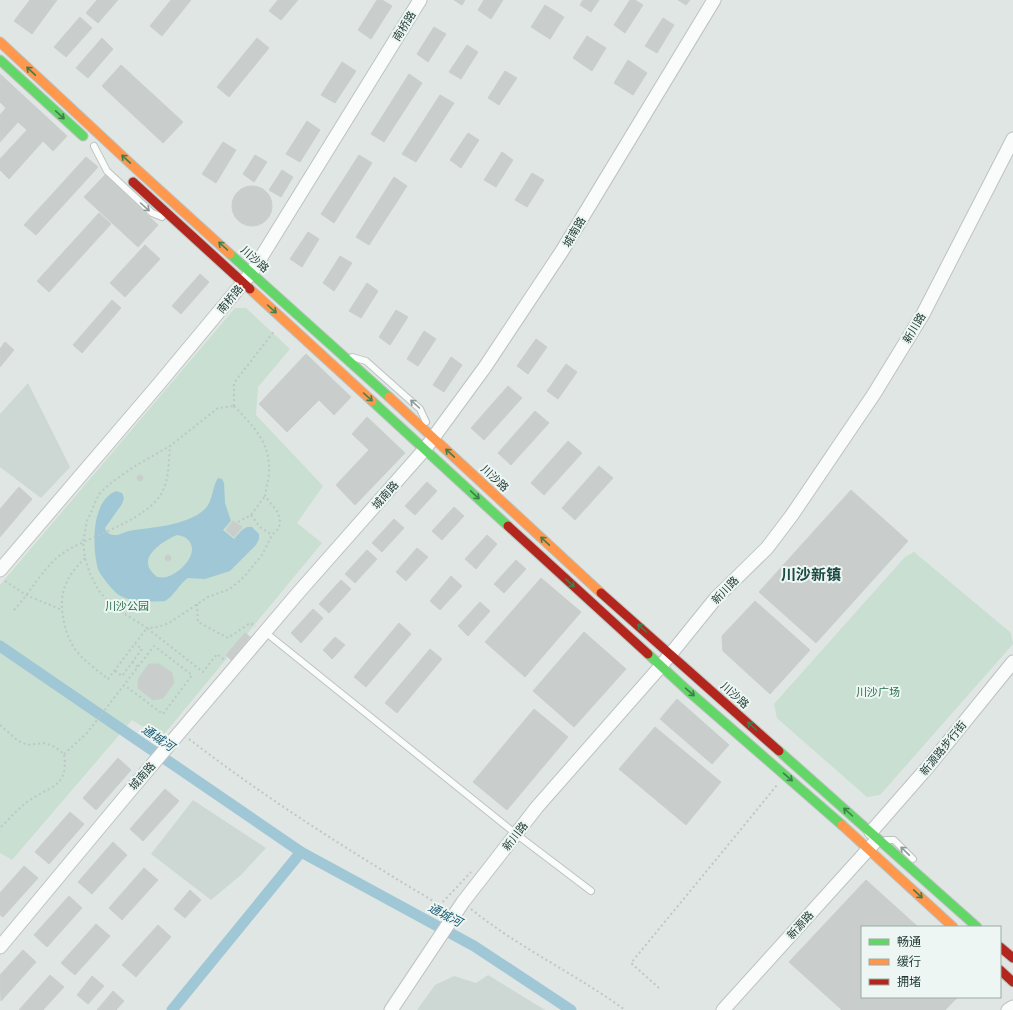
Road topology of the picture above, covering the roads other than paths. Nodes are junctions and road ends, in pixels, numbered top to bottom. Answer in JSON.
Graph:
{"nodes":[{"id":1,"x":420,"y":0,"type":"edge"},
{"id":2,"x":714,"y":0,"type":"edge"},
{"id":3,"x":0,"y":42,"type":"edge"},
{"id":4,"x":0,"y":60,"type":"edge"},
{"id":5,"x":1013,"y":139,"type":"edge"},
{"id":6,"x":94,"y":146,"type":"junction"},
{"id":7,"x":116,"y":167,"type":"dead end"},
{"id":8,"x":128,"y":177,"type":"dead end"},
{"id":9,"x":179,"y":224,"type":"junction"},
{"id":10,"x":252,"y":272,"type":"junction"},
{"id":11,"x":243,"y":283,"type":"junction"},
{"id":12,"x":434,"y":438,"type":"junction"},
{"id":13,"x":425,"y":449,"type":"junction"},
{"id":14,"x":0,"y":570,"type":"edge"},
{"id":15,"x":265,"y":632,"type":"junction"},
{"id":16,"x":671,"y":654,"type":"junction"},
{"id":17,"x":1013,"y":662,"type":"edge"},
{"id":18,"x":661,"y":666,"type":"junction"},
{"id":19,"x":516,"y":834,"type":"junction"},
{"id":20,"x":872,"y":840,"type":"junction"},
{"id":21,"x":921,"y":866,"type":"dead end"},
{"id":22,"x":885,"y":874,"type":"dead end"},
{"id":23,"x":591,"y":891,"type":"dead end"},
{"id":24,"x":972,"y":914,"type":"dead end"},
{"id":25,"x":952,"y":926,"type":"edge"},
{"id":26,"x":976,"y":926,"type":"edge"},
{"id":27,"x":982,"y":926,"type":"edge"},
{"id":28,"x":0,"y":948,"type":"edge"},
{"id":29,"x":1001,"y":948,"type":"edge"},
{"id":30,"x":1013,"y":958,"type":"edge"},
{"id":31,"x":1001,"y":971,"type":"edge"},
{"id":32,"x":1013,"y":982,"type":"edge"},
{"id":33,"x":1013,"y":1007,"type":"edge"},
{"id":34,"x":391,"y":1010,"type":"edge"},
{"id":35,"x":723,"y":1010,"type":"edge"},
{"id":36,"x":1008,"y":1010,"type":"edge"}],
"edges":[{"from":1,"to":10,"type":"street","name":"南桥路"},
{"from":2,"to":12,"type":"street","name":"城南路"},
{"from":10,"to":3,"type":"main road","name":"川沙路","one_way":true},
{"from":4,"to":6,"type":"main road","one_way":true},
{"from":5,"to":16,"type":"street","name":"新川路"},
{"from":6,"to":7,"type":"main road"},
{"from":6,"to":9,"type":"lane","one_way":true},
{"from":8,"to":9,"type":"main road","name":"川沙路"},
{"from":9,"to":11,"type":"main road","name":"川沙路"},
{"from":10,"to":11,"type":"street","name":"南桥路"},
{"from":12,"to":10,"type":"main road","name":"川沙路","one_way":true},
{"from":11,"to":13,"type":"main road","name":"川沙路","one_way":true},
{"from":11,"to":14,"type":"street","name":"南桥路"},
{"from":12,"to":13,"type":"street","name":"城南路"},
{"from":16,"to":12,"type":"main road","name":"川沙路","one_way":true},
{"from":13,"to":15,"type":"street","name":"城南路"},
{"from":13,"to":18,"type":"main road","name":"川沙路","one_way":true},
{"from":15,"to":19,"type":"lane"},
{"from":15,"to":28,"type":"street","name":"城南路"},
{"from":16,"to":18,"type":"street","name":"新川路"},
{"from":20,"to":16,"type":"main road","name":"川沙路","one_way":true},
{"from":17,"to":20,"type":"street","name":"新源路步行街"},
{"from":18,"to":19,"type":"street","name":"新川路"},
{"from":18,"to":20,"type":"main road","name":"川沙路","one_way":true},
{"from":19,"to":23,"type":"lane"},
{"from":19,"to":34,"type":"street","name":"新川路"},
{"from":21,"to":20,"type":"lane","one_way":true},
{"from":20,"to":22,"type":"lane"},
{"from":20,"to":25,"type":"main road","name":"川沙路","one_way":true},
{"from":20,"to":26,"type":"main road","name":"川沙路"},
{"from":20,"to":35,"type":"street","name":"新源路"},
{"from":24,"to":27,"type":"lane"},
{"from":29,"to":30,"type":"main road"},
{"from":31,"to":32,"type":"main road"},
{"from":33,"to":36,"type":"street"}]}
